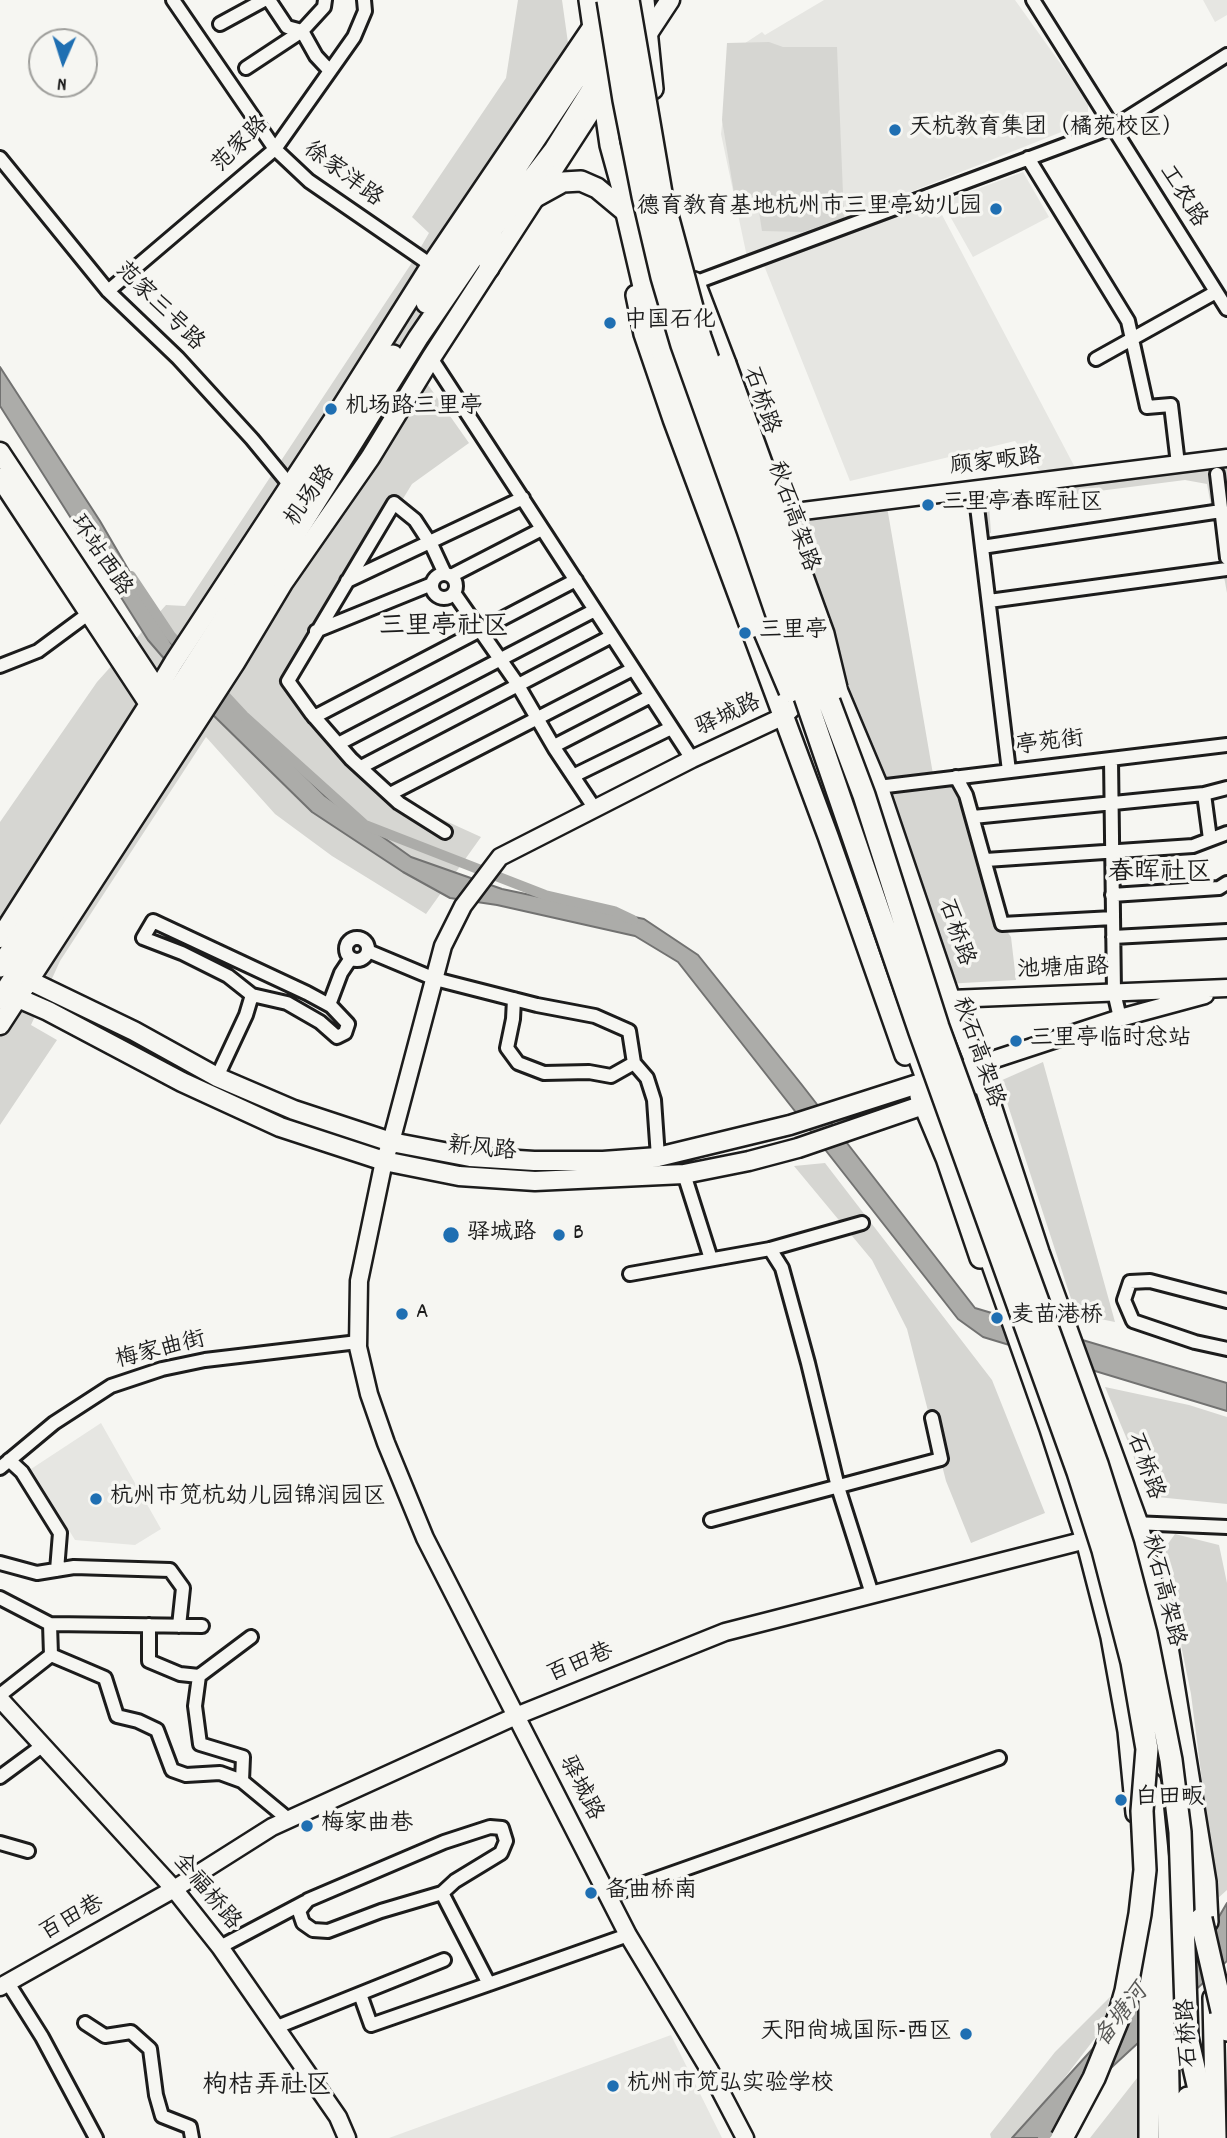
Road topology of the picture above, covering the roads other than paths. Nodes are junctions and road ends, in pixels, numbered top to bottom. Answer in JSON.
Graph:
{"nodes":[{"id":1,"x":173,"y":0,"type":"edge"},
{"id":2,"x":264,"y":0,"type":"edge"},
{"id":3,"x":269,"y":0,"type":"edge"},
{"id":4,"x":325,"y":0,"type":"edge"},
{"id":5,"x":365,"y":0,"type":"edge"},
{"id":6,"x":589,"y":0,"type":"edge"},
{"id":7,"x":610,"y":0,"type":"edge"},
{"id":8,"x":670,"y":0,"type":"edge"},
{"id":9,"x":639,"y":1,"type":"edge"},
{"id":10,"x":1037,"y":1,"type":"edge"},
{"id":11,"x":220,"y":24,"type":"dead end"},
{"id":12,"x":593,"y":27,"type":"junction"},
{"id":13,"x":302,"y":31,"type":"junction"},
{"id":14,"x":647,"y":35,"type":"junction"},
{"id":15,"x":596,"y":49,"type":"junction"},
{"id":16,"x":1227,"y":55,"type":"edge"},
{"id":17,"x":246,"y":68,"type":"dead end"},
{"id":18,"x":330,"y":71,"type":"junction"},
{"id":19,"x":601,"y":85,"type":"junction"},
{"id":20,"x":1113,"y":127,"type":"junction"},
{"id":21,"x":275,"y":149,"type":"junction"},
{"id":22,"x":0,"y":158,"type":"edge"},
{"id":23,"x":1028,"y":158,"type":"junction"},
{"id":24,"x":534,"y":198,"type":"junction"},
{"id":25,"x":627,"y":213,"type":"junction"},
{"id":26,"x":492,"y":230,"type":"junction"},
{"id":27,"x":431,"y":265,"type":"junction"},
{"id":28,"x":489,"y":268,"type":"junction"},
{"id":29,"x":694,"y":283,"type":"junction"},
{"id":30,"x":108,"y":291,"type":"junction"},
{"id":31,"x":1216,"y":292,"type":"junction"},
{"id":32,"x":1227,"y":309,"type":"edge"},
{"id":33,"x":1132,"y":341,"type":"junction"},
{"id":34,"x":431,"y":358,"type":"junction"},
{"id":35,"x":1096,"y":359,"type":"dead end"},
{"id":36,"x":0,"y":452,"type":"edge"},
{"id":37,"x":1227,"y":458,"type":"edge"},
{"id":38,"x":1178,"y":464,"type":"junction"},
{"id":39,"x":1217,"y":474,"type":"dead end"},
{"id":40,"x":0,"y":478,"type":"edge"},
{"id":41,"x":289,"y":484,"type":"junction"},
{"id":42,"x":975,"y":490,"type":"junction"},
{"id":43,"x":523,"y":498,"type":"junction"},
{"id":44,"x":1222,"y":510,"type":"junction"},
{"id":45,"x":771,"y":515,"type":"junction"},
{"id":46,"x":542,"y":529,"type":"junction"},
{"id":47,"x":430,"y":542,"type":"junction"},
{"id":48,"x":982,"y":547,"type":"junction"},
{"id":49,"x":1227,"y":558,"type":"edge"},
{"id":50,"x":1227,"y":569,"type":"edge"},
{"id":51,"x":448,"y":575,"type":"junction"},
{"id":52,"x":576,"y":580,"type":"junction"},
{"id":53,"x":346,"y":581,"type":"junction"},
{"id":54,"x":432,"y":584,"type":"junction"},
{"id":55,"x":454,"y":593,"type":"junction"},
{"id":56,"x":989,"y":601,"type":"junction"},
{"id":57,"x":595,"y":610,"type":"junction"},
{"id":58,"x":88,"y":614,"type":"junction"},
{"id":59,"x":481,"y":629,"type":"junction"},
{"id":60,"x":316,"y":631,"type":"junction"},
{"id":61,"x":612,"y":636,"type":"junction"},
{"id":62,"x":214,"y":649,"type":"junction"},
{"id":63,"x":500,"y":659,"type":"junction"},
{"id":64,"x":0,"y":666,"type":"edge"},
{"id":65,"x":633,"y":669,"type":"junction"},
{"id":66,"x":189,"y":683,"type":"junction"},
{"id":67,"x":518,"y":684,"type":"junction"},
{"id":68,"x":651,"y":696,"type":"junction"},
{"id":69,"x":153,"y":697,"type":"junction"},
{"id":70,"x":800,"y":701,"type":"junction"},
{"id":71,"x":784,"y":716,"type":"junction"},
{"id":72,"x":314,"y":717,"type":"junction"},
{"id":73,"x":537,"y":718,"type":"junction"},
{"id":74,"x":671,"y":728,"type":"junction"},
{"id":75,"x":338,"y":744,"type":"junction"},
{"id":76,"x":1227,"y":745,"type":"edge"},
{"id":77,"x":554,"y":746,"type":"junction"},
{"id":78,"x":692,"y":759,"type":"junction"},
{"id":79,"x":1111,"y":759,"type":"junction"},
{"id":80,"x":360,"y":767,"type":"junction"},
{"id":81,"x":1009,"y":771,"type":"junction"},
{"id":82,"x":573,"y":776,"type":"junction"},
{"id":83,"x":956,"y":777,"type":"junction"},
{"id":84,"x":1227,"y":788,"type":"edge"},
{"id":85,"x":871,"y":791,"type":"junction"},
{"id":86,"x":390,"y":794,"type":"junction"},
{"id":87,"x":1205,"y":794,"type":"junction"},
{"id":88,"x":839,"y":799,"type":"junction"},
{"id":89,"x":1111,"y":803,"type":"junction"},
{"id":90,"x":595,"y":809,"type":"junction"},
{"id":91,"x":973,"y":817,"type":"junction"},
{"id":92,"x":445,"y":832,"type":"dead end"},
{"id":93,"x":1227,"y":833,"type":"edge"},
{"id":94,"x":1210,"y":839,"type":"junction"},
{"id":95,"x":1112,"y":851,"type":"junction"},
{"id":96,"x":986,"y":860,"type":"junction"},
{"id":97,"x":1227,"y":883,"type":"edge"},
{"id":98,"x":1112,"y":895,"type":"junction"},
{"id":99,"x":1113,"y":918,"type":"junction"},
{"id":100,"x":1227,"y":931,"type":"edge"},
{"id":101,"x":1113,"y":937,"type":"junction"},
{"id":102,"x":0,"y":938,"type":"edge"},
{"id":103,"x":368,"y":951,"type":"junction"},
{"id":104,"x":351,"y":958,"type":"junction"},
{"id":105,"x":9,"y":971,"type":"edge"},
{"id":106,"x":435,"y":979,"type":"junction"},
{"id":107,"x":1227,"y":988,"type":"edge"},
{"id":108,"x":1114,"y":992,"type":"junction"},
{"id":109,"x":6,"y":994,"type":"edge"},
{"id":110,"x":252,"y":995,"type":"junction"},
{"id":111,"x":514,"y":999,"type":"junction"},
{"id":112,"x":950,"y":999,"type":"junction"},
{"id":113,"x":329,"y":1005,"type":"junction"},
{"id":114,"x":903,"y":1013,"type":"junction"},
{"id":115,"x":1120,"y":1018,"type":"junction"},
{"id":116,"x":0,"y":1025,"type":"edge"},
{"id":117,"x":634,"y":1063,"type":"junction"},
{"id":118,"x":980,"y":1073,"type":"junction"},
{"id":119,"x":218,"y":1077,"type":"junction"},
{"id":120,"x":920,"y":1082,"type":"junction"},
{"id":121,"x":929,"y":1103,"type":"junction"},
{"id":122,"x":391,"y":1142,"type":"junction"},
{"id":123,"x":658,"y":1157,"type":"junction"},
{"id":124,"x":384,"y":1161,"type":"junction"},
{"id":125,"x":684,"y":1174,"type":"junction"},
{"id":126,"x":862,"y":1223,"type":"dead end"},
{"id":127,"x":770,"y":1249,"type":"junction"},
{"id":128,"x":711,"y":1259,"type":"junction"},
{"id":129,"x":630,"y":1273,"type":"dead end"},
{"id":130,"x":1227,"y":1301,"type":"edge"},
{"id":131,"x":358,"y":1342,"type":"junction"},
{"id":132,"x":1227,"y":1349,"type":"edge"},
{"id":133,"x":932,"y":1418,"type":"dead end"},
{"id":134,"x":5,"y":1464,"type":"edge"},
{"id":135,"x":838,"y":1487,"type":"junction"},
{"id":136,"x":711,"y":1520,"type":"dead end"},
{"id":137,"x":1137,"y":1521,"type":"junction"},
{"id":138,"x":1227,"y":1527,"type":"edge"},
{"id":139,"x":1086,"y":1540,"type":"junction"},
{"id":140,"x":0,"y":1563,"type":"edge"},
{"id":141,"x":57,"y":1570,"type":"junction"},
{"id":142,"x":0,"y":1571,"type":"edge"},
{"id":143,"x":872,"y":1594,"type":"junction"},
{"id":144,"x":0,"y":1598,"type":"edge"},
{"id":145,"x":50,"y":1624,"type":"junction"},
{"id":146,"x":149,"y":1625,"type":"junction"},
{"id":147,"x":180,"y":1626,"type":"junction"},
{"id":148,"x":202,"y":1626,"type":"dead end"},
{"id":149,"x":251,"y":1637,"type":"dead end"},
{"id":150,"x":51,"y":1655,"type":"junction"},
{"id":151,"x":199,"y":1676,"type":"junction"},
{"id":152,"x":0,"y":1697,"type":"edge"},
{"id":153,"x":516,"y":1716,"type":"junction"},
{"id":154,"x":42,"y":1746,"type":"junction"},
{"id":155,"x":1147,"y":1749,"type":"junction"},
{"id":156,"x":999,"y":1758,"type":"dead end"},
{"id":157,"x":0,"y":1777,"type":"edge"},
{"id":158,"x":242,"y":1781,"type":"junction"},
{"id":159,"x":288,"y":1819,"type":"junction"},
{"id":160,"x":1180,"y":1832,"type":"junction"},
{"id":161,"x":0,"y":1843,"type":"edge"},
{"id":162,"x":28,"y":1851,"type":"dead end"},
{"id":163,"x":174,"y":1889,"type":"junction"},
{"id":164,"x":442,"y":1893,"type":"junction"},
{"id":165,"x":608,"y":1896,"type":"junction"},
{"id":166,"x":308,"y":1900,"type":"junction"},
{"id":167,"x":628,"y":1935,"type":"junction"},
{"id":168,"x":220,"y":1947,"type":"junction"},
{"id":169,"x":444,"y":1960,"type":"dead end"},
{"id":170,"x":489,"y":1984,"type":"junction"},
{"id":171,"x":4,"y":1985,"type":"edge"},
{"id":172,"x":360,"y":1994,"type":"junction"},
{"id":173,"x":85,"y":2022,"type":"dead end"},
{"id":174,"x":277,"y":2027,"type":"junction"},
{"id":175,"x":1227,"y":2031,"type":"edge"},
{"id":176,"x":1187,"y":2037,"type":"junction"},
{"id":177,"x":1222,"y":2093,"type":"edge"},
{"id":178,"x":96,"y":2138,"type":"edge"},
{"id":179,"x":192,"y":2138,"type":"edge"},
{"id":180,"x":347,"y":2138,"type":"edge"},
{"id":181,"x":745,"y":2138,"type":"edge"},
{"id":182,"x":1062,"y":2138,"type":"edge"},
{"id":183,"x":1149,"y":2138,"type":"edge"},
{"id":184,"x":1169,"y":2138,"type":"edge"},
{"id":185,"x":1188,"y":2138,"type":"edge"},
{"id":186,"x":1205,"y":2138,"type":"edge"},
{"id":187,"x":1216,"y":2138,"type":"edge"}],
"edges":[{"from":1,"to":21,"type":"street","name":"徐家洋路"},
{"from":2,"to":11,"type":"street"},
{"from":3,"to":13,"type":"street"},
{"from":4,"to":13,"type":"street"},
{"from":5,"to":18,"type":"street","name":"范家路"},
{"from":6,"to":12,"type":"main road"},
{"from":7,"to":12,"type":"main road","name":"机场路"},
{"from":7,"to":88,"type":"highway","name":"秋石高架路","bridge":true},
{"from":8,"to":14,"type":"main road","name":"机场路"},
{"from":9,"to":14,"type":"main road","name":"石桥路"},
{"from":9,"to":15,"type":"main road","name":"机场路"},
{"from":9,"to":19,"type":"main road","name":"机场路"},
{"from":9,"to":85,"type":"highway","name":"秋石高架路","bridge":true},
{"from":10,"to":20,"type":"street","name":"工农路"},
{"from":12,"to":15,"type":"main road"},
{"from":12,"to":27,"type":"main road","name":"机场路"},
{"from":13,"to":17,"type":"street"},
{"from":13,"to":18,"type":"street"},
{"from":14,"to":19,"type":"main road","name":"机场路"},
{"from":14,"to":29,"type":"main road","name":"石桥路"},
{"from":15,"to":19,"type":"main road"},
{"from":15,"to":62,"type":"main road","name":"机场路"},
{"from":16,"to":20,"type":"street"},
{"from":18,"to":21,"type":"street","name":"范家路"},
{"from":19,"to":24,"type":"main road","name":"机场路"},
{"from":19,"to":25,"type":"main road"},
{"from":19,"to":26,"type":"main road","name":"机场路"},
{"from":20,"to":23,"type":"street"},
{"from":20,"to":31,"type":"street","name":"工农路"},
{"from":21,"to":27,"type":"street","name":"徐家洋路"},
{"from":21,"to":30,"type":"street","name":"范家路"},
{"from":22,"to":30,"type":"street","name":"范家三号路"},
{"from":23,"to":29,"type":"street"},
{"from":23,"to":33,"type":"street"},
{"from":24,"to":25,"type":"main road"},
{"from":24,"to":28,"type":"main road","name":"机场路"},
{"from":25,"to":70,"type":"main road"},
{"from":25,"to":71,"type":"main road"},
{"from":25,"to":88,"type":"highway","bridge":true},
{"from":26,"to":28,"type":"main road"},
{"from":26,"to":62,"type":"main road","name":"机场路"},
{"from":27,"to":41,"type":"main road","name":"机场路"},
{"from":28,"to":34,"type":"main road","name":"机场路"},
{"from":29,"to":45,"type":"main road","name":"石桥路"},
{"from":29,"to":85,"type":"highway","bridge":true},
{"from":30,"to":41,"type":"street","name":"范家三号路"},
{"from":31,"to":32,"type":"street","name":"工农路"},
{"from":31,"to":33,"type":"street"},
{"from":33,"to":35,"type":"street"},
{"from":33,"to":38,"type":"street"},
{"from":34,"to":43,"type":"street"},
{"from":34,"to":62,"type":"main road","name":"机场路"},
{"from":36,"to":69,"type":"main road","name":"环站西路"},
{"from":37,"to":38,"type":"street","name":"顾家畈路"},
{"from":38,"to":42,"type":"street","name":"顾家畈路"},
{"from":39,"to":44,"type":"street"},
{"from":40,"to":58,"type":"main road","name":"环站西路"},
{"from":41,"to":62,"type":"main road","name":"机场路"},
{"from":42,"to":45,"type":"street","name":"顾家畈路"},
{"from":42,"to":48,"type":"street"},
{"from":43,"to":46,"type":"street"},
{"from":43,"to":47,"type":"street"},
{"from":44,"to":48,"type":"street"},
{"from":44,"to":49,"type":"street"},
{"from":45,"to":85,"type":"main road","name":"石桥路"},
{"from":46,"to":51,"type":"street"},
{"from":46,"to":52,"type":"street"},
{"from":47,"to":51,"type":"street"},
{"from":47,"to":53,"type":"street"},
{"from":47,"to":53,"type":"street"},
{"from":48,"to":56,"type":"street"},
{"from":50,"to":56,"type":"street"},
{"from":51,"to":54,"type":"street"},
{"from":51,"to":55,"type":"street"},
{"from":52,"to":57,"type":"street"},
{"from":52,"to":59,"type":"street"},
{"from":53,"to":60,"type":"street"},
{"from":54,"to":55,"type":"street"},
{"from":54,"to":60,"type":"street"},
{"from":55,"to":59,"type":"street"},
{"from":56,"to":81,"type":"street"},
{"from":57,"to":61,"type":"street"},
{"from":57,"to":63,"type":"street"},
{"from":58,"to":64,"type":"street"},
{"from":58,"to":69,"type":"main road","name":"环站西路"},
{"from":59,"to":63,"type":"street"},
{"from":59,"to":72,"type":"street"},
{"from":60,"to":72,"type":"street"},
{"from":61,"to":65,"type":"street"},
{"from":61,"to":67,"type":"street"},
{"from":62,"to":66,"type":"main road","name":"机场路"},
{"from":62,"to":66,"type":"main road","name":"机场路"},
{"from":63,"to":67,"type":"street"},
{"from":63,"to":75,"type":"street"},
{"from":65,"to":68,"type":"street"},
{"from":65,"to":73,"type":"street"},
{"from":66,"to":69,"type":"main road"},
{"from":66,"to":105,"type":"main road","name":"机场路"},
{"from":66,"to":105,"type":"main road","name":"机场路"},
{"from":67,"to":73,"type":"street"},
{"from":67,"to":80,"type":"street"},
{"from":68,"to":74,"type":"street"},
{"from":68,"to":77,"type":"street"},
{"from":69,"to":102,"type":"main road"},
{"from":70,"to":71,"type":"street","name":"驿城路"},
{"from":70,"to":114,"type":"main road"},
{"from":71,"to":78,"type":"street","name":"驿城路"},
{"from":71,"to":120,"type":"main road"},
{"from":72,"to":75,"type":"street"},
{"from":73,"to":77,"type":"street"},
{"from":73,"to":86,"type":"street"},
{"from":74,"to":78,"type":"street"},
{"from":74,"to":82,"type":"street"},
{"from":75,"to":80,"type":"street"},
{"from":76,"to":79,"type":"street","name":"亭苑街"},
{"from":77,"to":82,"type":"street"},
{"from":78,"to":90,"type":"street","name":"驿城路"},
{"from":79,"to":81,"type":"street","name":"亭苑街"},
{"from":79,"to":89,"type":"street"},
{"from":80,"to":86,"type":"street"},
{"from":81,"to":83,"type":"street","name":"亭苑街"},
{"from":82,"to":90,"type":"street"},
{"from":83,"to":85,"type":"street","name":"亭苑街"},
{"from":83,"to":91,"type":"street"},
{"from":84,"to":87,"type":"street"},
{"from":85,"to":112,"type":"main road","name":"石桥路"},
{"from":85,"to":160,"type":"highway","name":"秋石高架路","bridge":true},
{"from":86,"to":92,"type":"street"},
{"from":87,"to":89,"type":"street"},
{"from":87,"to":94,"type":"street"},
{"from":88,"to":155,"type":"highway","name":"秋石高架路","bridge":true},
{"from":89,"to":91,"type":"street"},
{"from":89,"to":95,"type":"street"},
{"from":90,"to":106,"type":"street","name":"驿城路"},
{"from":91,"to":96,"type":"street"},
{"from":93,"to":94,"type":"street"},
{"from":94,"to":95,"type":"street"},
{"from":95,"to":96,"type":"street"},
{"from":95,"to":98,"type":"street"},
{"from":96,"to":99,"type":"street"},
{"from":97,"to":98,"type":"street"},
{"from":98,"to":99,"type":"street"},
{"from":99,"to":101,"type":"street"},
{"from":100,"to":101,"type":"street"},
{"from":101,"to":108,"type":"street"},
{"from":103,"to":104,"type":"street"},
{"from":103,"to":104,"type":"street"},
{"from":103,"to":106,"type":"street"},
{"from":104,"to":113,"type":"street"},
{"from":105,"to":109,"type":"main road","name":"机场路"},
{"from":105,"to":119,"type":"main road","name":"新风路"},
{"from":106,"to":111,"type":"street"},
{"from":106,"to":122,"type":"street","name":"驿城路"},
{"from":107,"to":108,"type":"street","name":"池塘庙路"},
{"from":107,"to":115,"type":"street"},
{"from":108,"to":112,"type":"street","name":"池塘庙路"},
{"from":108,"to":115,"type":"street"},
{"from":109,"to":116,"type":"main road","name":"机场路"},
{"from":109,"to":124,"type":"main road","name":"新风路"},
{"from":110,"to":113,"type":"street"},
{"from":110,"to":113,"type":"street"},
{"from":110,"to":119,"type":"street"},
{"from":111,"to":117,"type":"street"},
{"from":111,"to":117,"type":"street"},
{"from":112,"to":114,"type":"street","name":"池塘庙路"},
{"from":112,"to":118,"type":"main road","name":"石桥路"},
{"from":114,"to":120,"type":"main road"},
{"from":115,"to":118,"type":"street"},
{"from":117,"to":123,"type":"street"},
{"from":118,"to":120,"type":"main road","name":"新风路"},
{"from":118,"to":121,"type":"main road","name":"新风路"},
{"from":118,"to":137,"type":"main road","name":"石桥路"},
{"from":119,"to":122,"type":"main road","name":"新风路"},
{"from":120,"to":121,"type":"main road"},
{"from":120,"to":123,"type":"main road","name":"新风路"},
{"from":121,"to":125,"type":"main road","name":"新风路"},
{"from":121,"to":139,"type":"main road","name":"石桥路"},
{"from":122,"to":123,"type":"main road","name":"新风路"},
{"from":122,"to":124,"type":"street","name":"驿城路"},
{"from":124,"to":125,"type":"main road","name":"新风路"},
{"from":124,"to":131,"type":"street","name":"驿城路"},
{"from":125,"to":128,"type":"street"},
{"from":126,"to":127,"type":"street"},
{"from":127,"to":128,"type":"street"},
{"from":127,"to":135,"type":"street"},
{"from":128,"to":129,"type":"street"},
{"from":130,"to":132,"type":"street"},
{"from":131,"to":134,"type":"street","name":"梅家曲街"},
{"from":131,"to":153,"type":"street","name":"驿城路"},
{"from":133,"to":135,"type":"street"},
{"from":134,"to":141,"type":"street"},
{"from":135,"to":136,"type":"street"},
{"from":135,"to":143,"type":"street"},
{"from":137,"to":138,"type":"street","name":"百田巷"},
{"from":137,"to":139,"type":"street","name":"百田巷"},
{"from":137,"to":177,"type":"main road","name":"石桥路","bridge":true},
{"from":139,"to":143,"type":"street","name":"百田巷"},
{"from":139,"to":183,"type":"main road","name":"石桥路"},
{"from":140,"to":141,"type":"street"},
{"from":140,"to":142,"type":"street"},
{"from":141,"to":147,"type":"street"},
{"from":143,"to":153,"type":"street","name":"百田巷"},
{"from":144,"to":145,"type":"street"},
{"from":145,"to":146,"type":"street"},
{"from":145,"to":150,"type":"street"},
{"from":146,"to":147,"type":"street"},
{"from":146,"to":151,"type":"street"},
{"from":147,"to":148,"type":"street"},
{"from":149,"to":151,"type":"street"},
{"from":150,"to":152,"type":"street"},
{"from":150,"to":158,"type":"street"},
{"from":151,"to":158,"type":"street"},
{"from":152,"to":154,"type":"street","name":"全福桥路"},
{"from":153,"to":159,"type":"street","name":"百田巷"},
{"from":153,"to":165,"type":"street","name":"驿城路"},
{"from":154,"to":157,"type":"street"},
{"from":154,"to":163,"type":"street","name":"全福桥路"},
{"from":155,"to":182,"type":"highway","bridge":true},
{"from":155,"to":184,"type":"highway","name":"秋石高架路","bridge":true},
{"from":156,"to":165,"type":"street"},
{"from":158,"to":159,"type":"street"},
{"from":159,"to":163,"type":"street","name":"百田巷"},
{"from":160,"to":175,"type":"highway","bridge":true},
{"from":160,"to":176,"type":"highway","name":"秋石高架路","bridge":true},
{"from":161,"to":162,"type":"street"},
{"from":163,"to":168,"type":"street","name":"全福桥路"},
{"from":163,"to":171,"type":"street","name":"百田巷"},
{"from":164,"to":166,"type":"street"},
{"from":164,"to":166,"type":"street"},
{"from":164,"to":170,"type":"street"},
{"from":165,"to":167,"type":"street","name":"驿城路"},
{"from":166,"to":168,"type":"street"},
{"from":167,"to":170,"type":"street"},
{"from":167,"to":181,"type":"street","name":"驿城路"},
{"from":168,"to":174,"type":"street","name":"全福桥路"},
{"from":169,"to":172,"type":"street"},
{"from":170,"to":172,"type":"street"},
{"from":171,"to":178,"type":"street"},
{"from":172,"to":174,"type":"street"},
{"from":173,"to":179,"type":"street"},
{"from":174,"to":180,"type":"street","name":"全福桥路"},
{"from":176,"to":185,"type":"highway","name":"秋石高架路"},
{"from":176,"to":186,"type":"highway"},
{"from":177,"to":187,"type":"main road","name":"石桥路"}]}
